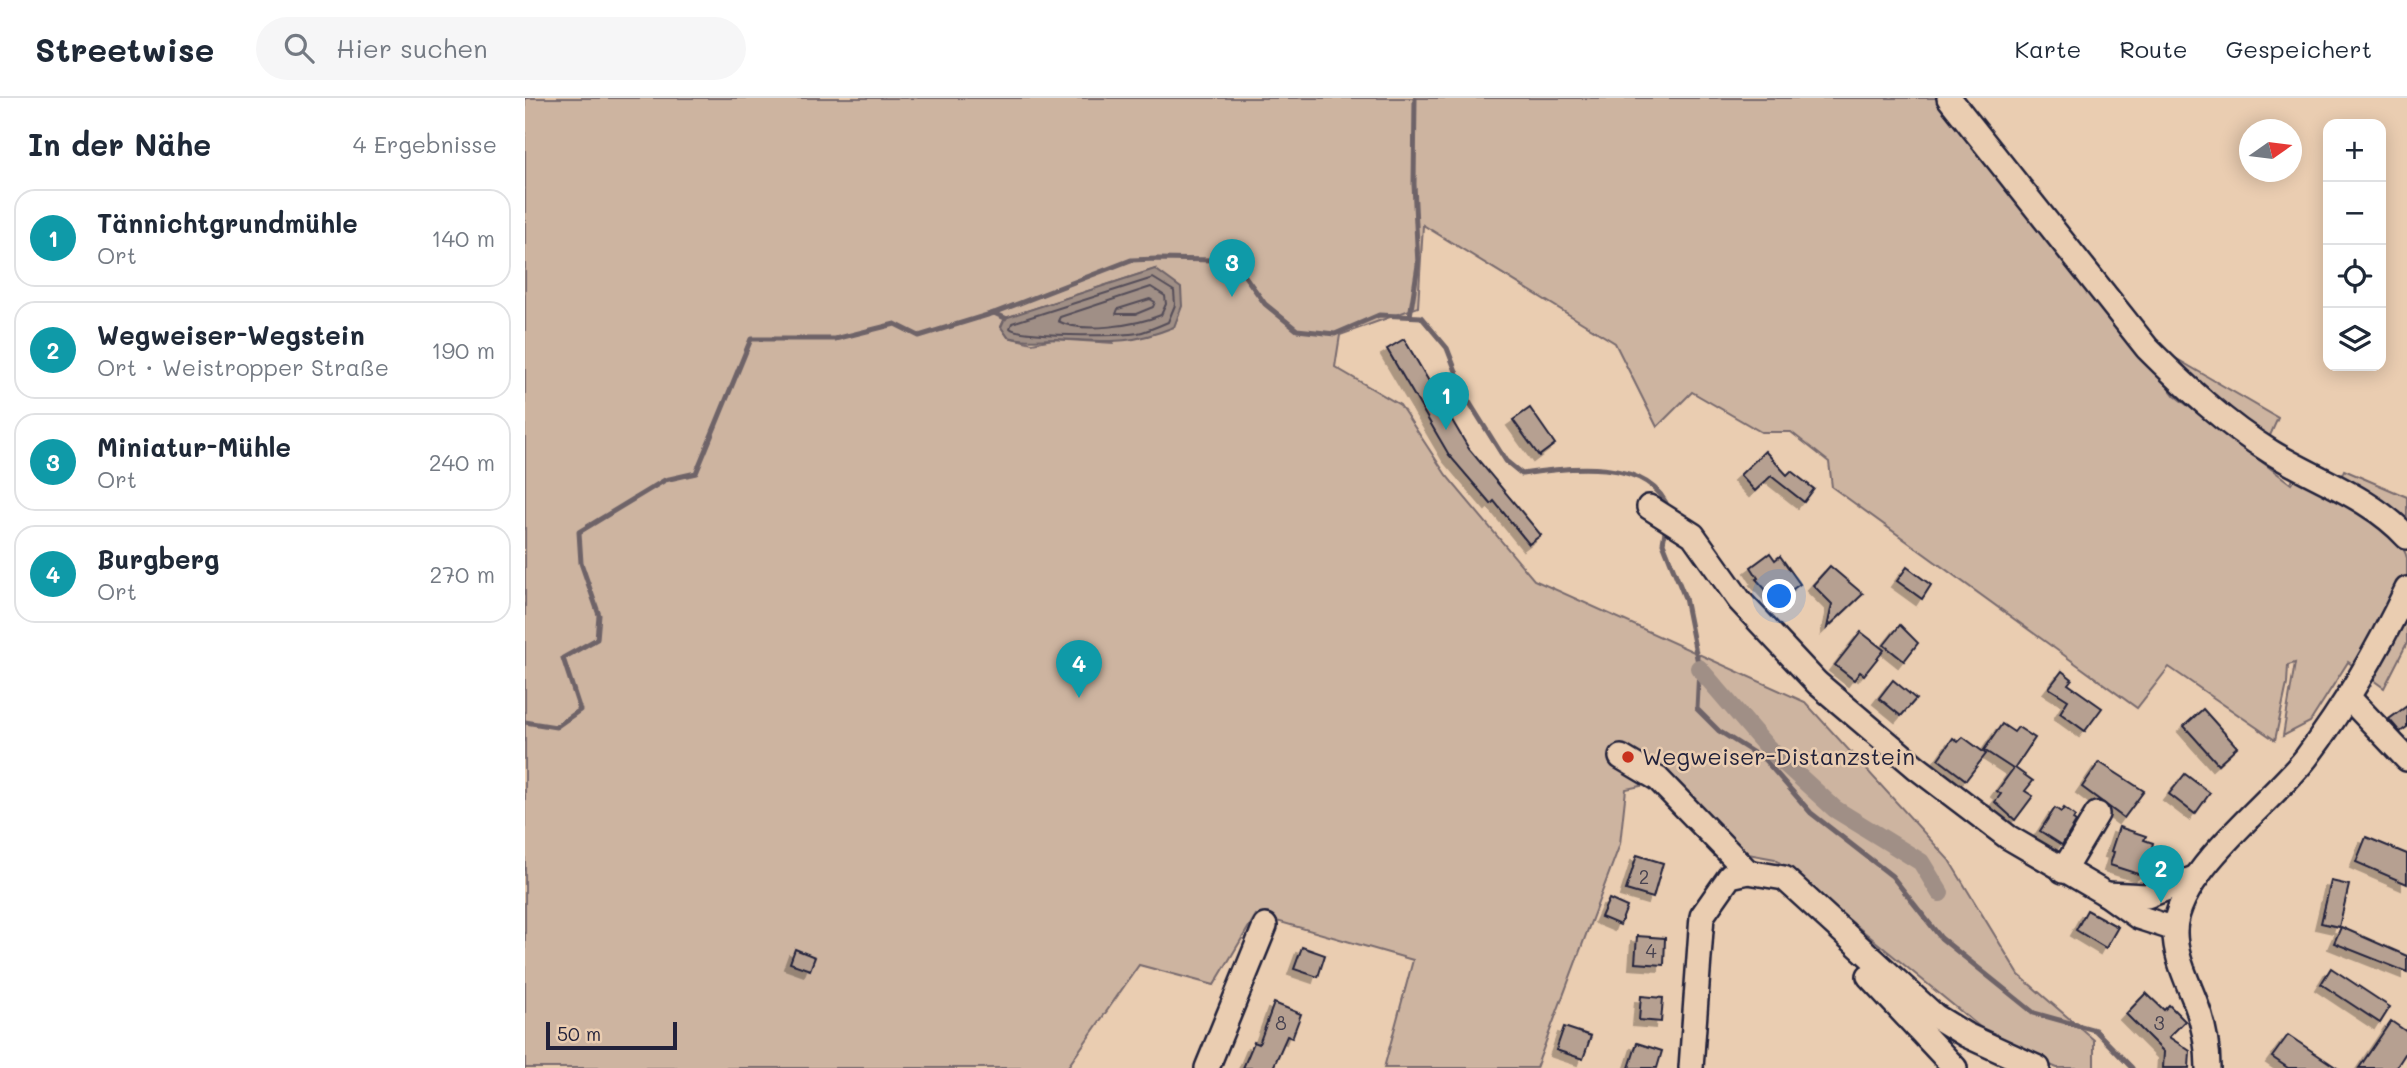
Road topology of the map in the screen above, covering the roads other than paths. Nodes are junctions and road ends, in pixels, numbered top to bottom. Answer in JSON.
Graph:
{"nodes":[{"id":1,"x":1949,"y":98,"type":"edge"},
{"id":2,"x":1649,"y":507,"type":"dead end"},
{"id":3,"x":2407,"y":537,"type":"edge"},
{"id":4,"x":2407,"y":589,"type":"edge"},
{"id":5,"x":2348,"y":697,"type":"junction"},
{"id":6,"x":1621,"y":757,"type":"dead end"},
{"id":7,"x":2407,"y":759,"type":"edge"},
{"id":8,"x":2097,"y":814,"type":"dead end"},
{"id":9,"x":2063,"y":871,"type":"junction"},
{"id":10,"x":1748,"y":872,"type":"junction"},
{"id":11,"x":2197,"y":877,"type":"junction"},
{"id":12,"x":2106,"y":894,"type":"junction"},
{"id":13,"x":1804,"y":895,"type":"junction"},
{"id":14,"x":1265,"y":926,"type":"dead end"},
{"id":15,"x":2175,"y":929,"type":"junction"},
{"id":16,"x":1207,"y":1068,"type":"edge"},
{"id":17,"x":1691,"y":1068,"type":"edge"},
{"id":18,"x":1955,"y":1068,"type":"edge"},
{"id":19,"x":2038,"y":1068,"type":"edge"},
{"id":20,"x":2208,"y":1068,"type":"edge"}],
"edges":[{"from":1,"to":3,"type":"street"},
{"from":2,"to":9,"type":"street"},
{"from":4,"to":5,"type":"street"},
{"from":5,"to":7,"type":"street"},
{"from":5,"to":11,"type":"street"},
{"from":6,"to":10,"type":"street"},
{"from":8,"to":9,"type":"street"},
{"from":9,"to":12,"type":"street"},
{"from":10,"to":13,"type":"street"},
{"from":10,"to":17,"type":"street"},
{"from":11,"to":12,"type":"street"},
{"from":11,"to":15,"type":"street"},
{"from":12,"to":15,"type":"street"},
{"from":13,"to":18,"type":"street"},
{"from":13,"to":19,"type":"street"},
{"from":14,"to":16,"type":"street"},
{"from":15,"to":20,"type":"street"}]}
